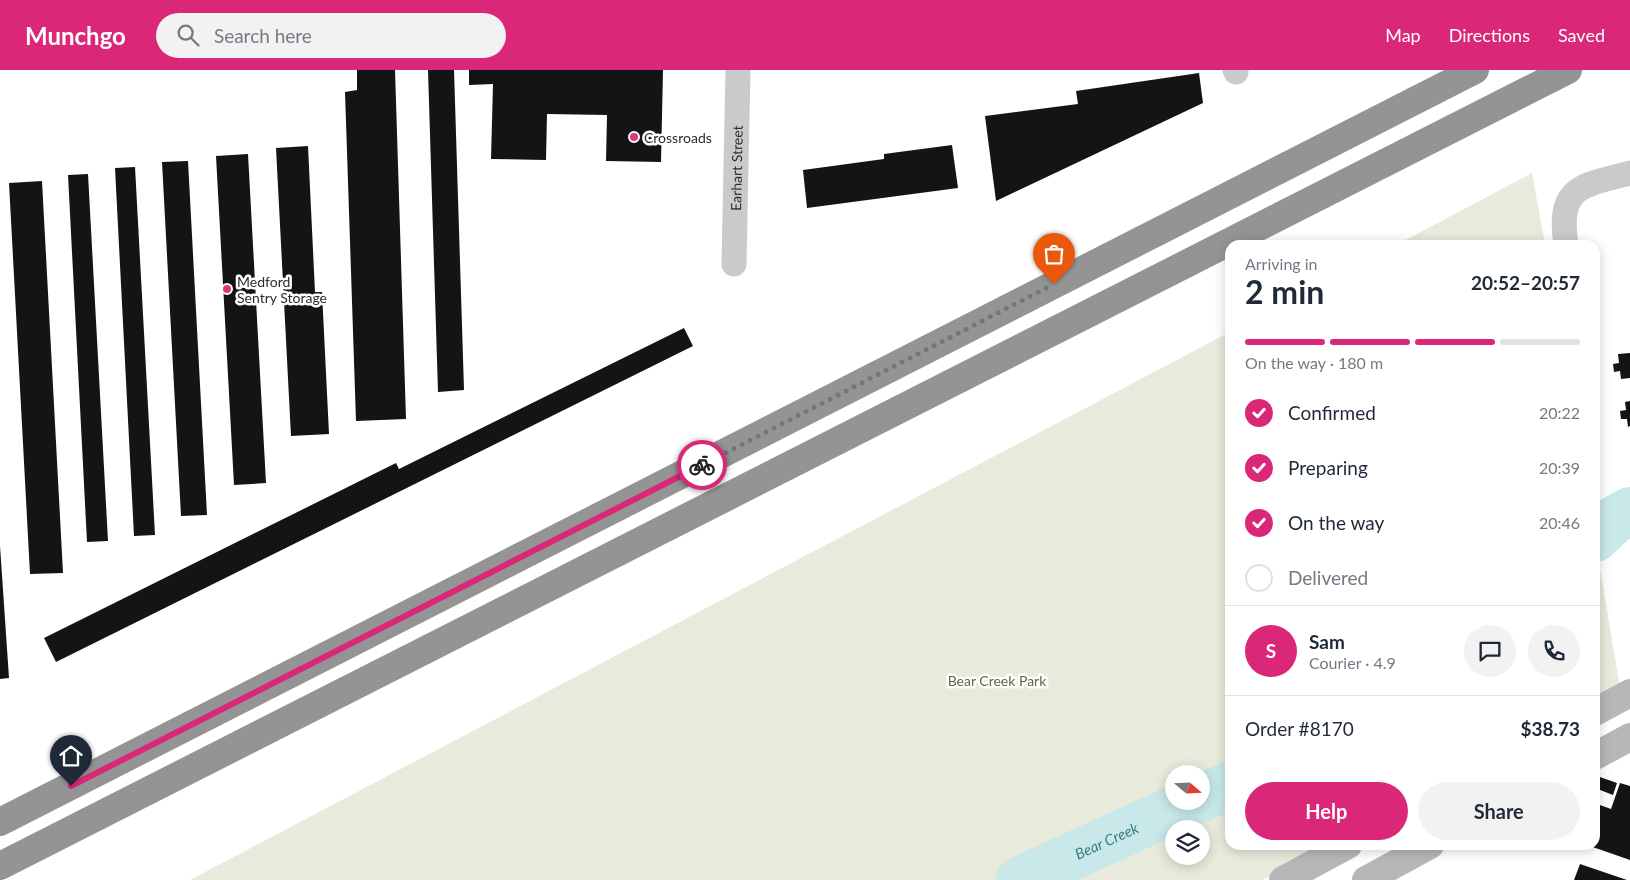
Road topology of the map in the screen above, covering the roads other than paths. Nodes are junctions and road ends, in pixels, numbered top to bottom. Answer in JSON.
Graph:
{"nodes":[{"id":1,"x":738,"y":70,"type":"edge"},
{"id":2,"x":1475,"y":70,"type":"edge"},
{"id":3,"x":1568,"y":70,"type":"edge"},
{"id":4,"x":1630,"y":173,"type":"edge"},
{"id":5,"x":1233,"y":240,"type":"edge"},
{"id":6,"x":1565,"y":240,"type":"edge"},
{"id":7,"x":1225,"y":244,"type":"edge"},
{"id":8,"x":734,"y":264,"type":"dead end"},
{"id":9,"x":1630,"y":693,"type":"edge"},
{"id":10,"x":1600,"y":709,"type":"edge"},
{"id":11,"x":1630,"y":737,"type":"edge"},
{"id":12,"x":1600,"y":753,"type":"edge"},
{"id":13,"x":0,"y":822,"type":"edge"},
{"id":14,"x":1339,"y":850,"type":"edge"},
{"id":15,"x":1421,"y":850,"type":"edge"},
{"id":16,"x":0,"y":866,"type":"edge"},
{"id":17,"x":1283,"y":880,"type":"edge"},
{"id":18,"x":1366,"y":880,"type":"edge"}],
"edges":[{"from":1,"to":8,"type":"street","name":"Earhart Street"},
{"from":2,"to":13,"type":"highway"},
{"from":3,"to":5,"type":"highway"},
{"from":4,"to":6,"type":"street"},
{"from":7,"to":16,"type":"highway"},
{"from":9,"to":10,"type":"street"},
{"from":11,"to":12,"type":"street"},
{"from":14,"to":17,"type":"street"},
{"from":15,"to":18,"type":"street"}]}
